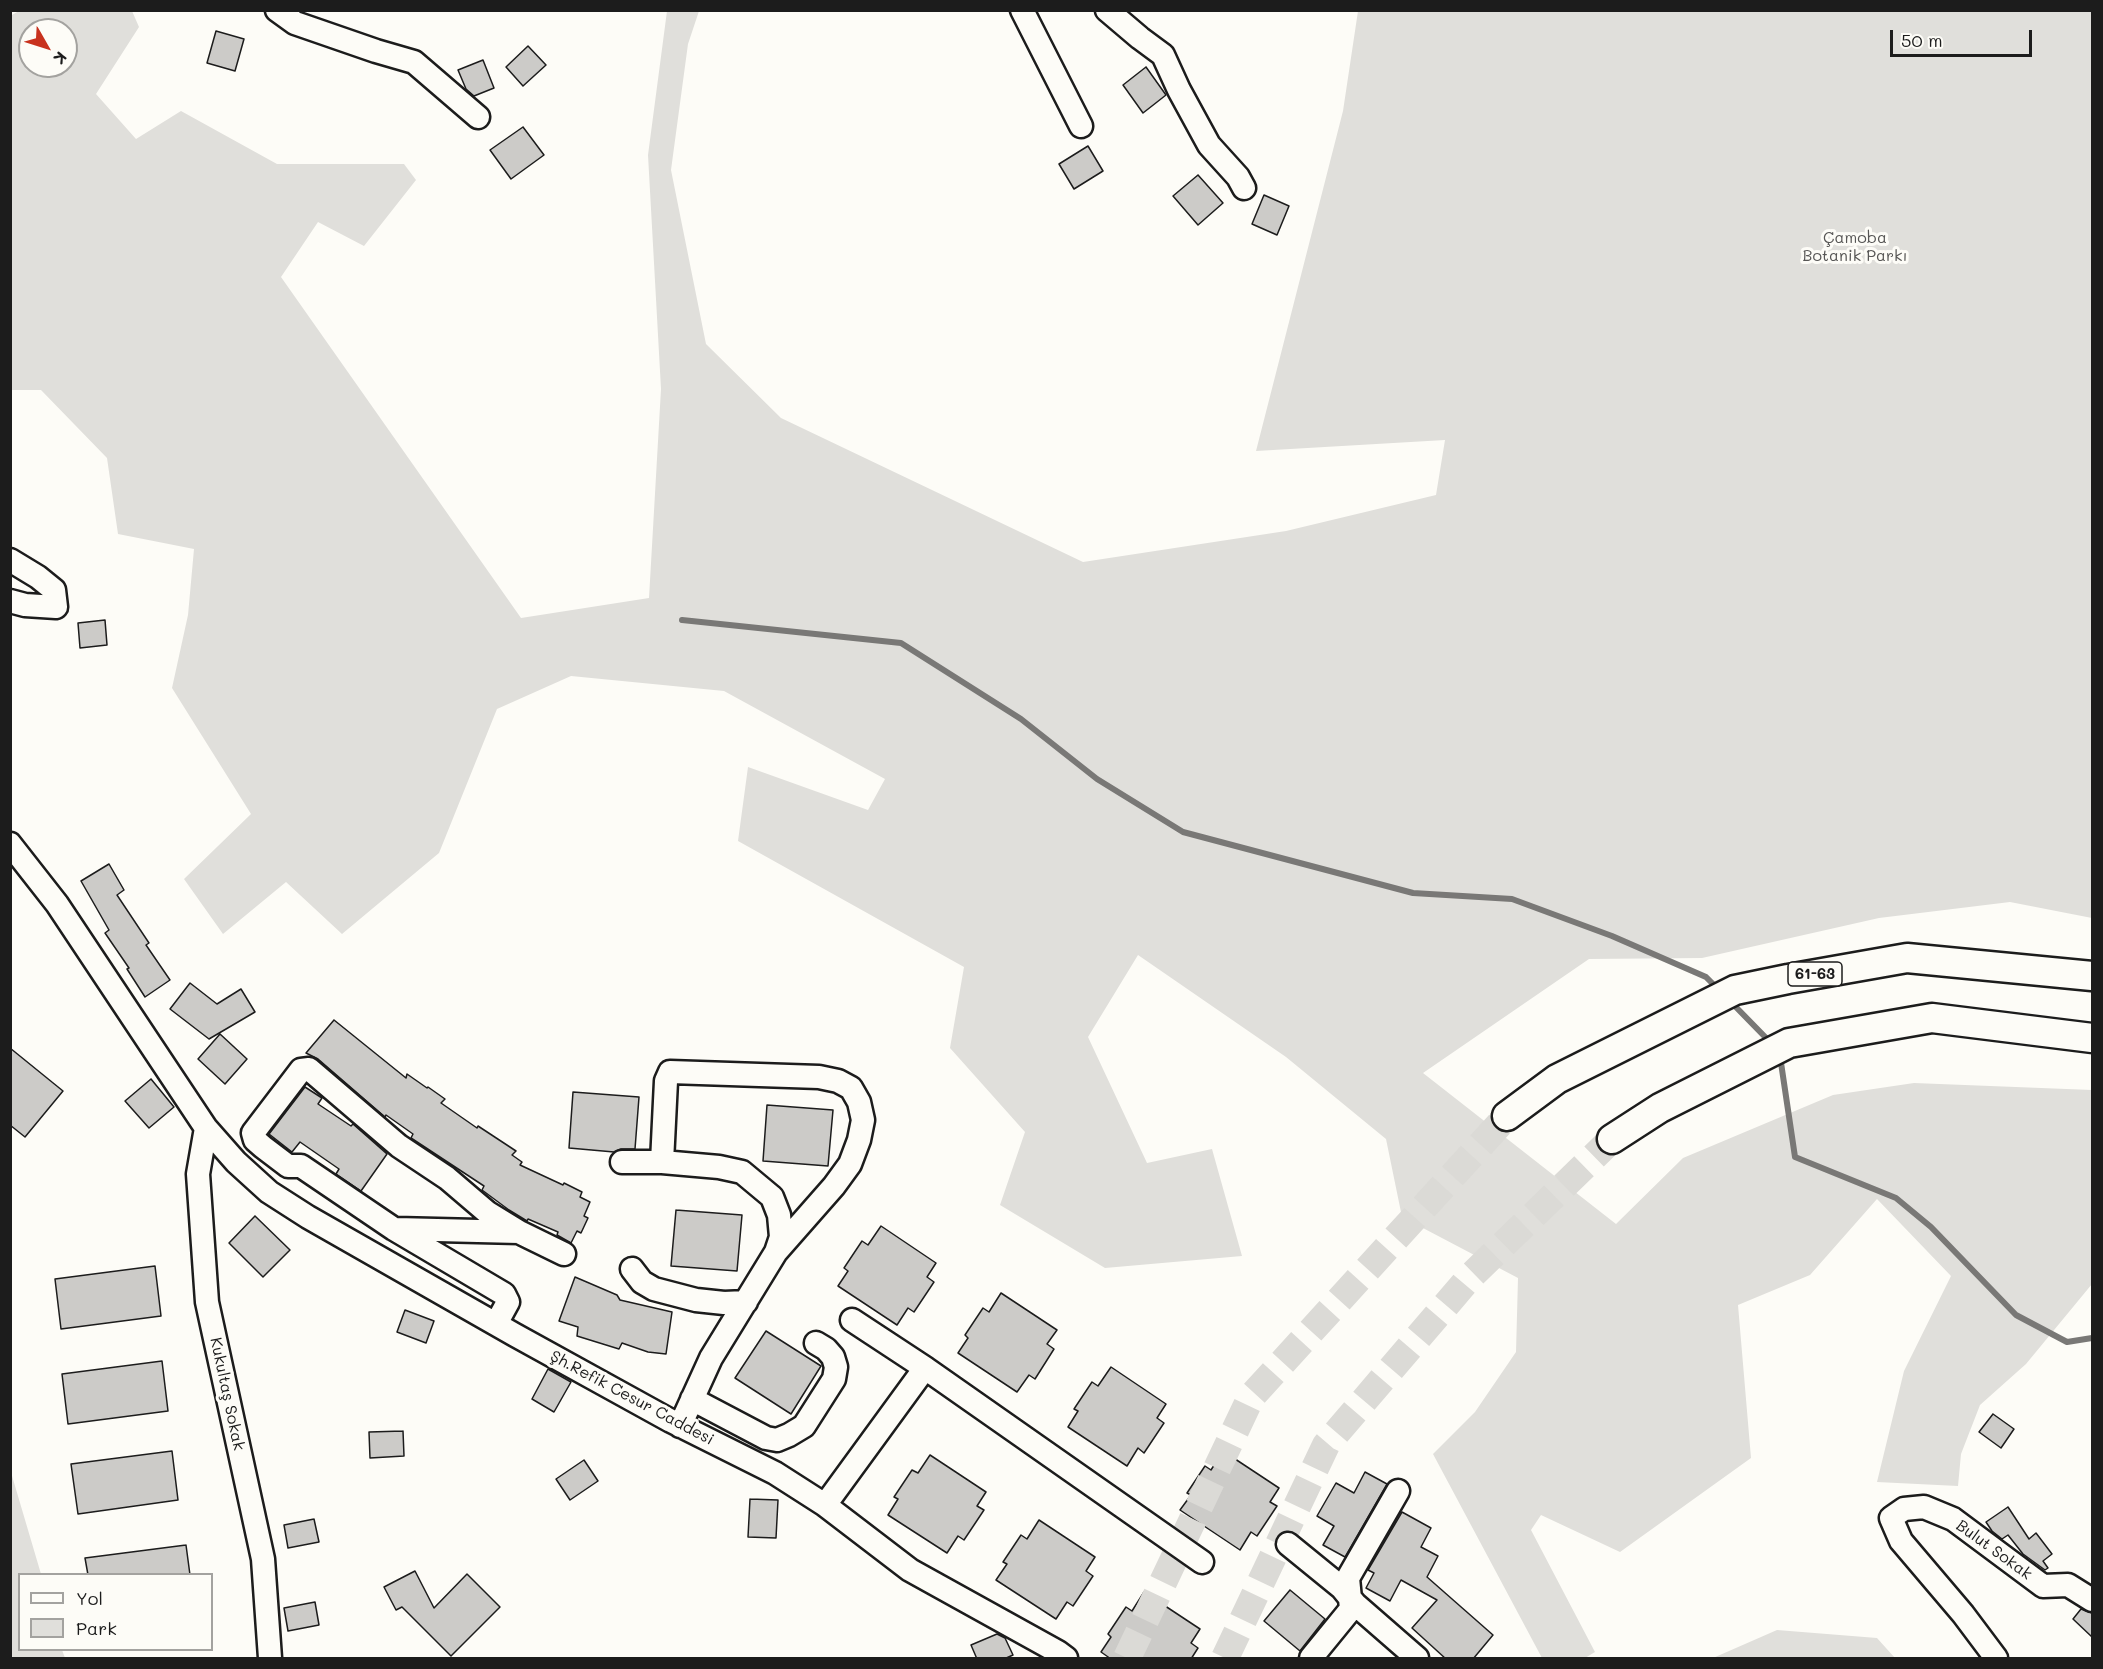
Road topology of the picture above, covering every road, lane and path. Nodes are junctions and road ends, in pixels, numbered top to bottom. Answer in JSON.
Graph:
{"nodes":[{"id":1,"x":277,"y":10,"type":"edge"},
{"id":2,"x":1022,"y":10,"type":"edge"},
{"id":3,"x":1107,"y":10,"type":"edge"},
{"id":4,"x":478,"y":117,"type":"dead end"},
{"id":5,"x":1081,"y":126,"type":"dead end"},
{"id":6,"x":1244,"y":188,"type":"dead end"},
{"id":7,"x":10,"y":560,"type":"edge"},
{"id":8,"x":10,"y":601,"type":"edge"},
{"id":9,"x":10,"y":844,"type":"edge"},
{"id":10,"x":2092,"y":976,"type":"edge"},
{"id":11,"x":2092,"y":1038,"type":"edge"},
{"id":12,"x":1506,"y":1116,"type":"tunnel mouth"},
{"id":13,"x":206,"y":1128,"type":"junction"},
{"id":14,"x":1612,"y":1139,"type":"tunnel mouth"},
{"id":15,"x":622,"y":1162,"type":"dead end"},
{"id":16,"x":662,"y":1162,"type":"junction"},
{"id":17,"x":394,"y":1229,"type":"junction"},
{"id":18,"x":519,"y":1232,"type":"junction"},
{"id":19,"x":776,"y":1252,"type":"junction"},
{"id":20,"x":564,"y":1254,"type":"dead end"},
{"id":21,"x":632,"y":1269,"type":"dead end"},
{"id":22,"x":746,"y":1302,"type":"junction"},
{"id":23,"x":852,"y":1320,"type":"dead end"},
{"id":24,"x":496,"y":1324,"type":"junction"},
{"id":25,"x":816,"y":1343,"type":"dead end"},
{"id":26,"x":925,"y":1368,"type":"junction"},
{"id":27,"x":692,"y":1399,"type":"junction"},
{"id":28,"x":680,"y":1426,"type":"junction"},
{"id":29,"x":1398,"y":1491,"type":"dead end"},
{"id":30,"x":825,"y":1505,"type":"junction"},
{"id":31,"x":1288,"y":1544,"type":"dead end"},
{"id":32,"x":1202,"y":1562,"type":"dead end"},
{"id":33,"x":1349,"y":1597,"type":"junction"},
{"id":34,"x":2092,"y":1600,"type":"edge"},
{"id":35,"x":270,"y":1659,"type":"edge"},
{"id":36,"x":1066,"y":1659,"type":"edge"},
{"id":37,"x":1311,"y":1659,"type":"edge"},
{"id":38,"x":1417,"y":1659,"type":"edge"},
{"id":39,"x":1996,"y":1659,"type":"edge"}],
"edges":[{"from":1,"to":4,"type":"street"},
{"from":2,"to":5,"type":"street"},
{"from":3,"to":6,"type":"street"},
{"from":7,"to":8,"type":"street"},
{"from":9,"to":13,"type":"street","name":"Şh.Refik Cesur Caddesi"},
{"from":10,"to":12,"type":"main road","number":"61-63"},
{"from":11,"to":14,"type":"main road"},
{"from":13,"to":24,"type":"street","name":"Şh.Refik Cesur Caddesi"},
{"from":13,"to":35,"type":"street","name":"Kukultaş Sokak"},
{"from":15,"to":16,"type":"street"},
{"from":16,"to":19,"type":"street"},
{"from":16,"to":19,"type":"street"},
{"from":17,"to":18,"type":"street"},
{"from":17,"to":18,"type":"street"},
{"from":17,"to":24,"type":"street"},
{"from":18,"to":20,"type":"street"},
{"from":19,"to":22,"type":"street"},
{"from":21,"to":22,"type":"street"},
{"from":22,"to":27,"type":"street"},
{"from":23,"to":26,"type":"street"},
{"from":24,"to":28,"type":"street","name":"Şh.Refik Cesur Caddesi"},
{"from":25,"to":27,"type":"street"},
{"from":26,"to":30,"type":"street"},
{"from":26,"to":32,"type":"street"},
{"from":27,"to":28,"type":"street"},
{"from":28,"to":30,"type":"street","name":"Şh.Refik Cesur Caddesi"},
{"from":29,"to":33,"type":"street"},
{"from":30,"to":36,"type":"street","name":"Şh.Refik Cesur Caddesi"},
{"from":31,"to":33,"type":"street"},
{"from":33,"to":37,"type":"street"},
{"from":33,"to":38,"type":"street"},
{"from":34,"to":39,"type":"street","name":"Bulut Sokak"}]}
